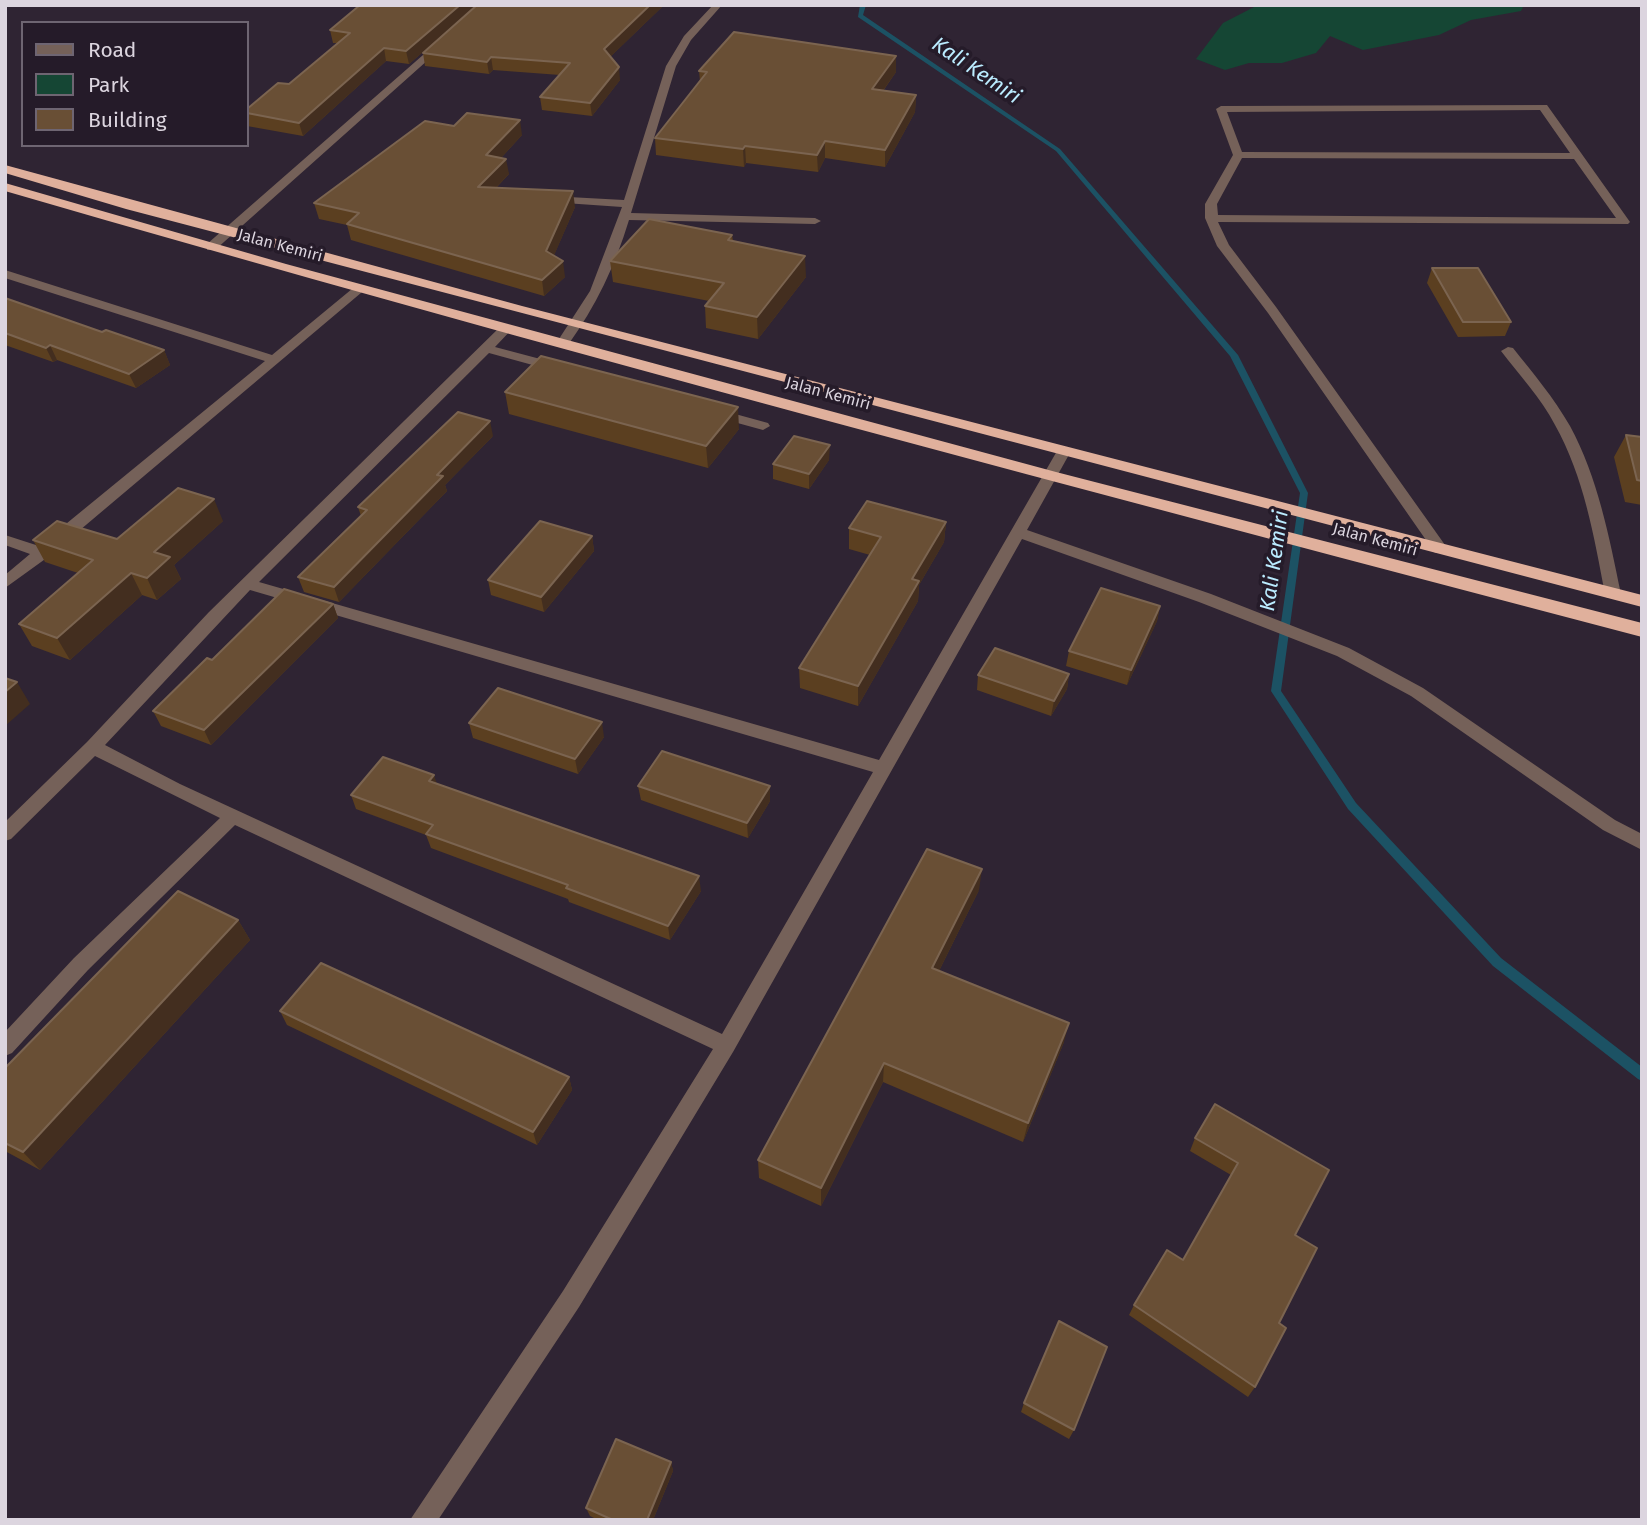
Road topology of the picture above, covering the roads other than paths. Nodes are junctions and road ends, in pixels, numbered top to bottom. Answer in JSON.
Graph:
{"nodes":[{"id":1,"x":718,"y":5,"type":"edge"},
{"id":2,"x":449,"y":37,"type":"edge"},
{"id":3,"x":1238,"y":155,"type":"junction"},
{"id":4,"x":1578,"y":156,"type":"junction"},
{"id":5,"x":5,"y":169,"type":"edge"},
{"id":6,"x":5,"y":187,"type":"edge"},
{"id":7,"x":536,"y":198,"type":"edge"},
{"id":8,"x":626,"y":210,"type":"junction"},
{"id":9,"x":1211,"y":218,"type":"junction"},
{"id":10,"x":815,"y":221,"type":"dead end"},
{"id":11,"x":229,"y":232,"type":"junction"},
{"id":12,"x":211,"y":247,"type":"junction"},
{"id":13,"x":5,"y":274,"type":"edge"},
{"id":14,"x":362,"y":287,"type":"junction"},
{"id":15,"x":578,"y":325,"type":"junction"},
{"id":16,"x":507,"y":328,"type":"junction"},
{"id":17,"x":563,"y":342,"type":"junction"},
{"id":18,"x":487,"y":349,"type":"junction"},
{"id":19,"x":1508,"y":351,"type":"dead end"},
{"id":20,"x":273,"y":359,"type":"junction"},
{"id":21,"x":566,"y":371,"type":"edge"},
{"id":22,"x":697,"y":408,"type":"edge"},
{"id":23,"x":763,"y":426,"type":"dead end"},
{"id":24,"x":1064,"y":451,"type":"junction"},
{"id":25,"x":1050,"y":476,"type":"junction"},
{"id":26,"x":1019,"y":533,"type":"junction"},
{"id":27,"x":5,"y":540,"type":"edge"},
{"id":28,"x":1440,"y":549,"type":"junction"},
{"id":29,"x":43,"y":553,"type":"junction"},
{"id":30,"x":5,"y":583,"type":"edge"},
{"id":31,"x":247,"y":584,"type":"junction"},
{"id":32,"x":1613,"y":594,"type":"junction"},
{"id":33,"x":1642,"y":601,"type":"edge"},
{"id":34,"x":1642,"y":630,"type":"edge"},
{"id":35,"x":93,"y":747,"type":"junction"},
{"id":36,"x":883,"y":768,"type":"junction"},
{"id":37,"x":233,"y":816,"type":"junction"},
{"id":38,"x":5,"y":834,"type":"edge"},
{"id":39,"x":1642,"y":843,"type":"edge"},
{"id":40,"x":726,"y":1046,"type":"junction"},
{"id":41,"x":5,"y":1047,"type":"edge"},
{"id":42,"x":423,"y":1520,"type":"edge"}],
"edges":[{"from":1,"to":8,"type":"street"},
{"from":2,"to":11,"type":"street"},
{"from":3,"to":4,"type":"street"},
{"from":3,"to":4,"type":"street"},
{"from":3,"to":9,"type":"street"},
{"from":4,"to":9,"type":"street"},
{"from":5,"to":11,"type":"highway","name":"Jalan Kemiri"},
{"from":6,"to":12,"type":"highway","name":"Jalan Kemiri"},
{"from":7,"to":8,"type":"street"},
{"from":8,"to":10,"type":"street"},
{"from":8,"to":15,"type":"street"},
{"from":9,"to":28,"type":"street"},
{"from":11,"to":12,"type":"street"},
{"from":11,"to":15,"type":"highway","name":"Jalan Kemiri"},
{"from":12,"to":14,"type":"highway","name":"Jalan Kemiri"},
{"from":13,"to":20,"type":"street"},
{"from":14,"to":16,"type":"highway","name":"Jalan Kemiri"},
{"from":14,"to":20,"type":"street"},
{"from":15,"to":17,"type":"street"},
{"from":15,"to":24,"type":"highway","name":"Jalan Kemiri"},
{"from":16,"to":17,"type":"highway","name":"Jalan Kemiri"},
{"from":16,"to":18,"type":"street"},
{"from":17,"to":25,"type":"highway","name":"Jalan Kemiri"},
{"from":18,"to":21,"type":"street"},
{"from":18,"to":31,"type":"street"},
{"from":19,"to":32,"type":"street"},
{"from":20,"to":29,"type":"street"},
{"from":22,"to":23,"type":"street"},
{"from":24,"to":25,"type":"street"},
{"from":24,"to":28,"type":"highway","name":"Jalan Kemiri"},
{"from":25,"to":26,"type":"street"},
{"from":25,"to":34,"type":"highway","name":"Jalan Kemiri"},
{"from":26,"to":36,"type":"street"},
{"from":26,"to":39,"type":"street"},
{"from":27,"to":29,"type":"street"},
{"from":28,"to":32,"type":"highway","name":"Jalan Kemiri"},
{"from":29,"to":30,"type":"street"},
{"from":31,"to":35,"type":"street"},
{"from":31,"to":36,"type":"street"},
{"from":32,"to":33,"type":"highway","name":"Jalan Kemiri"},
{"from":35,"to":37,"type":"street"},
{"from":35,"to":38,"type":"street"},
{"from":36,"to":40,"type":"street"},
{"from":37,"to":40,"type":"street"},
{"from":37,"to":41,"type":"street"},
{"from":40,"to":42,"type":"street"}]}
